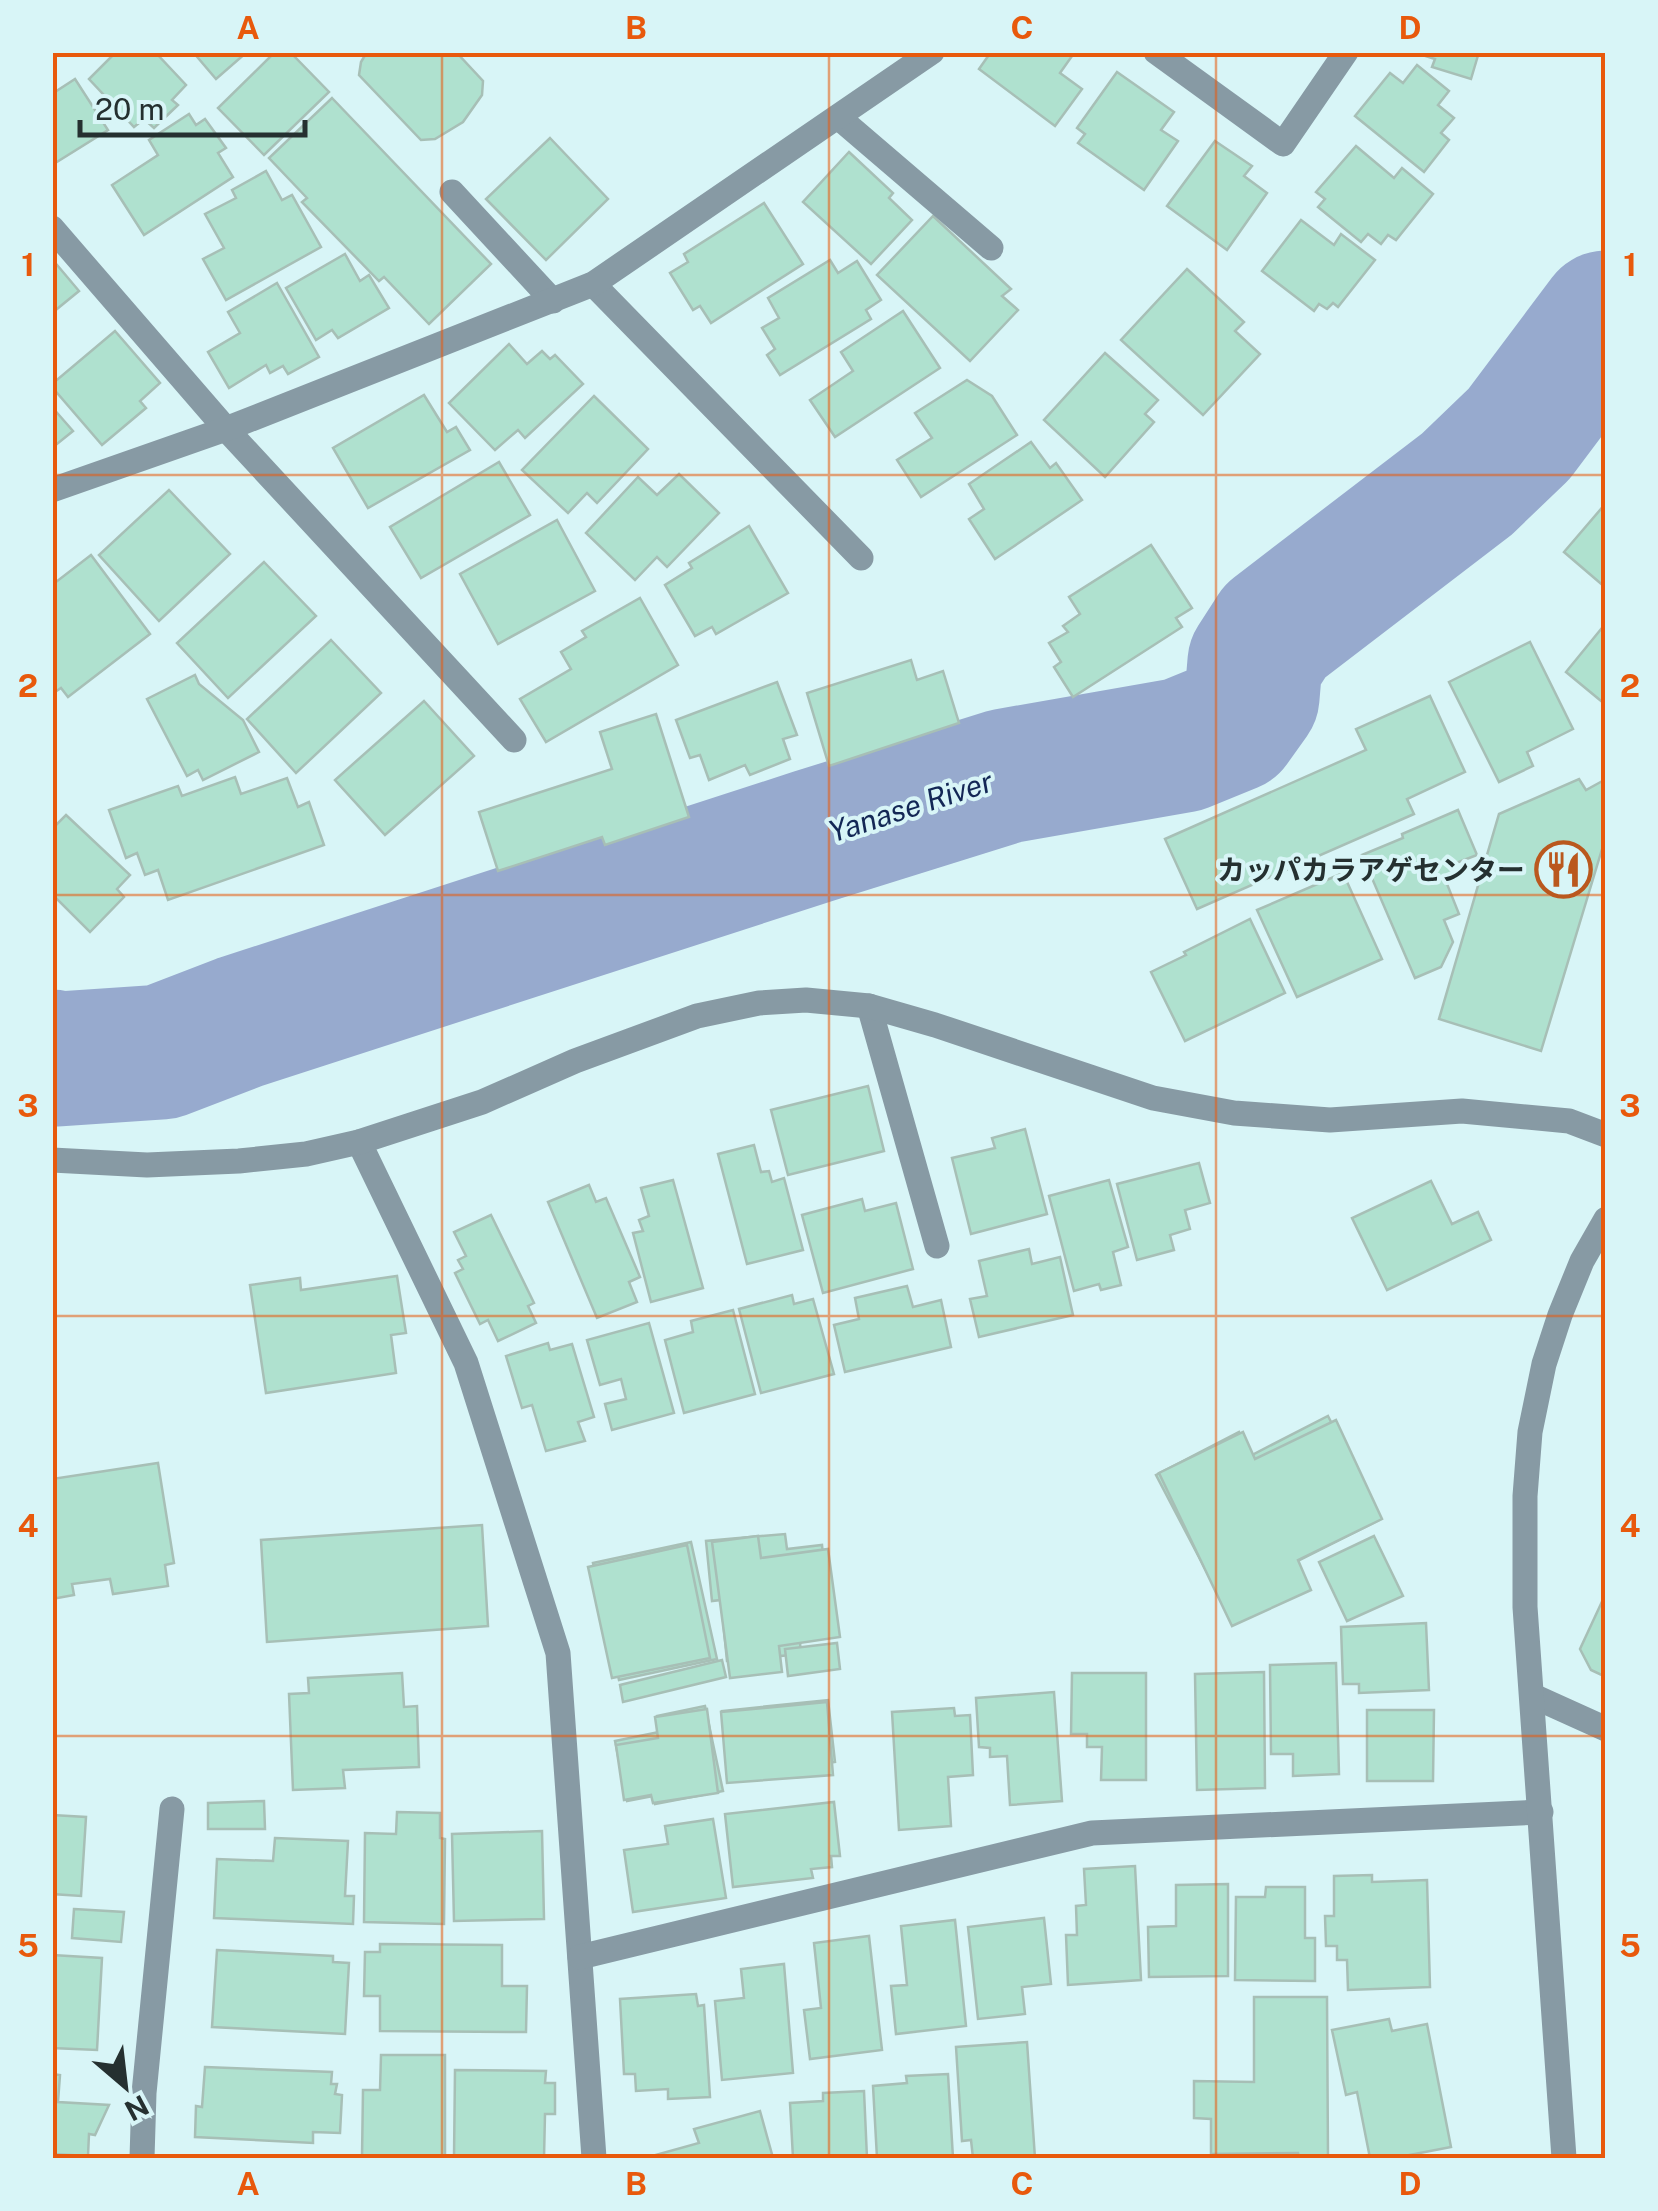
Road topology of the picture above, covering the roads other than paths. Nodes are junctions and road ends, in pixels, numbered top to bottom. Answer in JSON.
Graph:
{"nodes":[{"id":1,"x":932,"y":52,"type":"edge"},
{"id":2,"x":1156,"y":52,"type":"edge"},
{"id":3,"x":1346,"y":52,"type":"edge"},
{"id":4,"x":838,"y":117,"type":"junction"},
{"id":5,"x":452,"y":192,"type":"dead end"},
{"id":6,"x":52,"y":228,"type":"edge"},
{"id":7,"x":992,"y":248,"type":"dead end"},
{"id":8,"x":593,"y":284,"type":"junction"},
{"id":9,"x":554,"y":301,"type":"junction"},
{"id":10,"x":226,"y":429,"type":"junction"},
{"id":11,"x":52,"y":490,"type":"edge"},
{"id":12,"x":861,"y":558,"type":"dead end"},
{"id":13,"x":514,"y":740,"type":"dead end"},
{"id":14,"x":869,"y":1006,"type":"junction"},
{"id":15,"x":1606,"y":1135,"type":"edge"},
{"id":16,"x":359,"y":1142,"type":"junction"},
{"id":17,"x":52,"y":1160,"type":"edge"},
{"id":18,"x":1606,"y":1219,"type":"edge"},
{"id":19,"x":937,"y":1246,"type":"dead end"},
{"id":20,"x":1532,"y":1696,"type":"junction"},
{"id":21,"x":1606,"y":1729,"type":"edge"},
{"id":22,"x":172,"y":1809,"type":"dead end"},
{"id":23,"x":1541,"y":1812,"type":"junction"},
{"id":24,"x":580,"y":1957,"type":"junction"},
{"id":25,"x":142,"y":2158,"type":"edge"},
{"id":26,"x":594,"y":2158,"type":"edge"},
{"id":27,"x":1564,"y":2158,"type":"edge"}],
"edges":[{"from":1,"to":4,"type":"street"},
{"from":2,"to":3,"type":"street"},
{"from":4,"to":7,"type":"street"},
{"from":4,"to":8,"type":"street"},
{"from":5,"to":9,"type":"street"},
{"from":6,"to":10,"type":"street"},
{"from":8,"to":9,"type":"street"},
{"from":8,"to":12,"type":"street"},
{"from":9,"to":10,"type":"street"},
{"from":10,"to":11,"type":"street"},
{"from":10,"to":13,"type":"street"},
{"from":14,"to":15,"type":"street"},
{"from":14,"to":16,"type":"street"},
{"from":14,"to":19,"type":"street"},
{"from":16,"to":17,"type":"street"},
{"from":16,"to":24,"type":"street"},
{"from":18,"to":20,"type":"street"},
{"from":20,"to":21,"type":"street"},
{"from":20,"to":23,"type":"street"},
{"from":22,"to":25,"type":"street"},
{"from":23,"to":24,"type":"street"},
{"from":23,"to":27,"type":"street"},
{"from":24,"to":26,"type":"street"}]}
